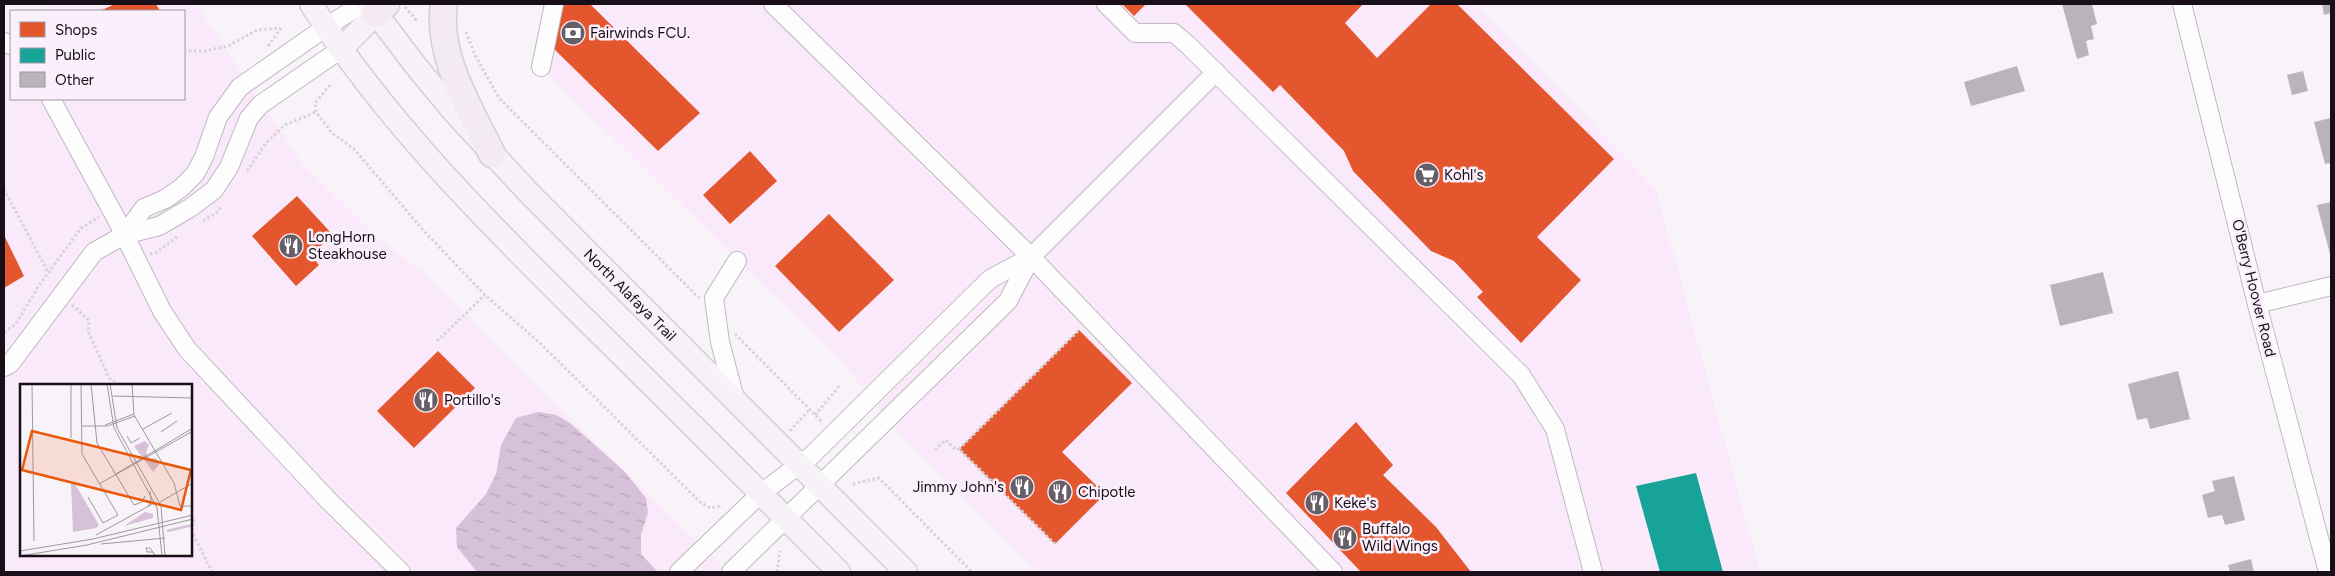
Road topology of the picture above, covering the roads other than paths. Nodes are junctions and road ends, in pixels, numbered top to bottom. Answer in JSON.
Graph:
{"nodes":[{"id":1,"x":311,"y":4,"type":"edge"},
{"id":2,"x":444,"y":4,"type":"edge"},
{"id":3,"x":554,"y":4,"type":"edge"},
{"id":4,"x":773,"y":4,"type":"edge"},
{"id":5,"x":1106,"y":4,"type":"edge"},
{"id":6,"x":2182,"y":4,"type":"edge"},
{"id":7,"x":379,"y":6,"type":"edge"},
{"id":8,"x":326,"y":26,"type":"junction"},
{"id":9,"x":341,"y":49,"type":"junction"},
{"id":10,"x":540,"y":67,"type":"dead end"},
{"id":11,"x":1216,"y":72,"type":"junction"},
{"id":12,"x":52,"y":100,"type":"edge"},
{"id":13,"x":492,"y":154,"type":"junction"},
{"id":14,"x":124,"y":235,"type":"junction"},
{"id":15,"x":1031,"y":257,"type":"junction"},
{"id":16,"x":737,"y":261,"type":"dead end"},
{"id":17,"x":2331,"y":286,"type":"edge"},
{"id":18,"x":2258,"y":304,"type":"junction"},
{"id":19,"x":4,"y":367,"type":"edge"},
{"id":20,"x":735,"y":399,"type":"junction"},
{"id":21,"x":800,"y":466,"type":"junction"},
{"id":22,"x":820,"y":486,"type":"junction"},
{"id":23,"x":760,"y":494,"type":"junction"},
{"id":24,"x":787,"y":519,"type":"junction"},
{"id":25,"x":401,"y":572,"type":"edge"},
{"id":26,"x":679,"y":572,"type":"edge"},
{"id":27,"x":731,"y":572,"type":"edge"},
{"id":28,"x":840,"y":572,"type":"edge"},
{"id":29,"x":906,"y":572,"type":"edge"},
{"id":30,"x":1333,"y":572,"type":"edge"},
{"id":31,"x":1593,"y":572,"type":"edge"},
{"id":32,"x":2328,"y":572,"type":"edge"}],
"edges":[{"from":1,"to":8,"type":"main road"},
{"from":2,"to":13,"type":"highway"},
{"from":3,"to":10,"type":"street"},
{"from":4,"to":15,"type":"street"},
{"from":5,"to":11,"type":"street"},
{"from":6,"to":18,"type":"street","name":"O'Berry Hoover Road"},
{"from":7,"to":8,"type":"street"},
{"from":7,"to":9,"type":"main road"},
{"from":7,"to":13,"type":"main road","name":"North Alafaya Trail"},
{"from":8,"to":9,"type":"main road"},
{"from":8,"to":14,"type":"street"},
{"from":9,"to":14,"type":"street"},
{"from":9,"to":23,"type":"main road"},
{"from":11,"to":15,"type":"street"},
{"from":11,"to":31,"type":"street"},
{"from":12,"to":14,"type":"street"},
{"from":13,"to":20,"type":"main road","name":"North Alafaya Trail"},
{"from":14,"to":19,"type":"street"},
{"from":14,"to":25,"type":"street"},
{"from":15,"to":21,"type":"street"},
{"from":15,"to":22,"type":"street"},
{"from":15,"to":30,"type":"street"},
{"from":16,"to":20,"type":"street"},
{"from":17,"to":18,"type":"street"},
{"from":18,"to":32,"type":"street","name":"O'Berry Hoover Road"},
{"from":20,"to":21,"type":"main road","name":"North Alafaya Trail"},
{"from":21,"to":22,"type":"main road","name":"North Alafaya Trail"},
{"from":21,"to":23,"type":"street"},
{"from":22,"to":24,"type":"street"},
{"from":22,"to":29,"type":"main road","name":"North Alafaya Trail"},
{"from":23,"to":24,"type":"main road"},
{"from":23,"to":26,"type":"street"},
{"from":24,"to":27,"type":"street"},
{"from":24,"to":28,"type":"main road"}]}
